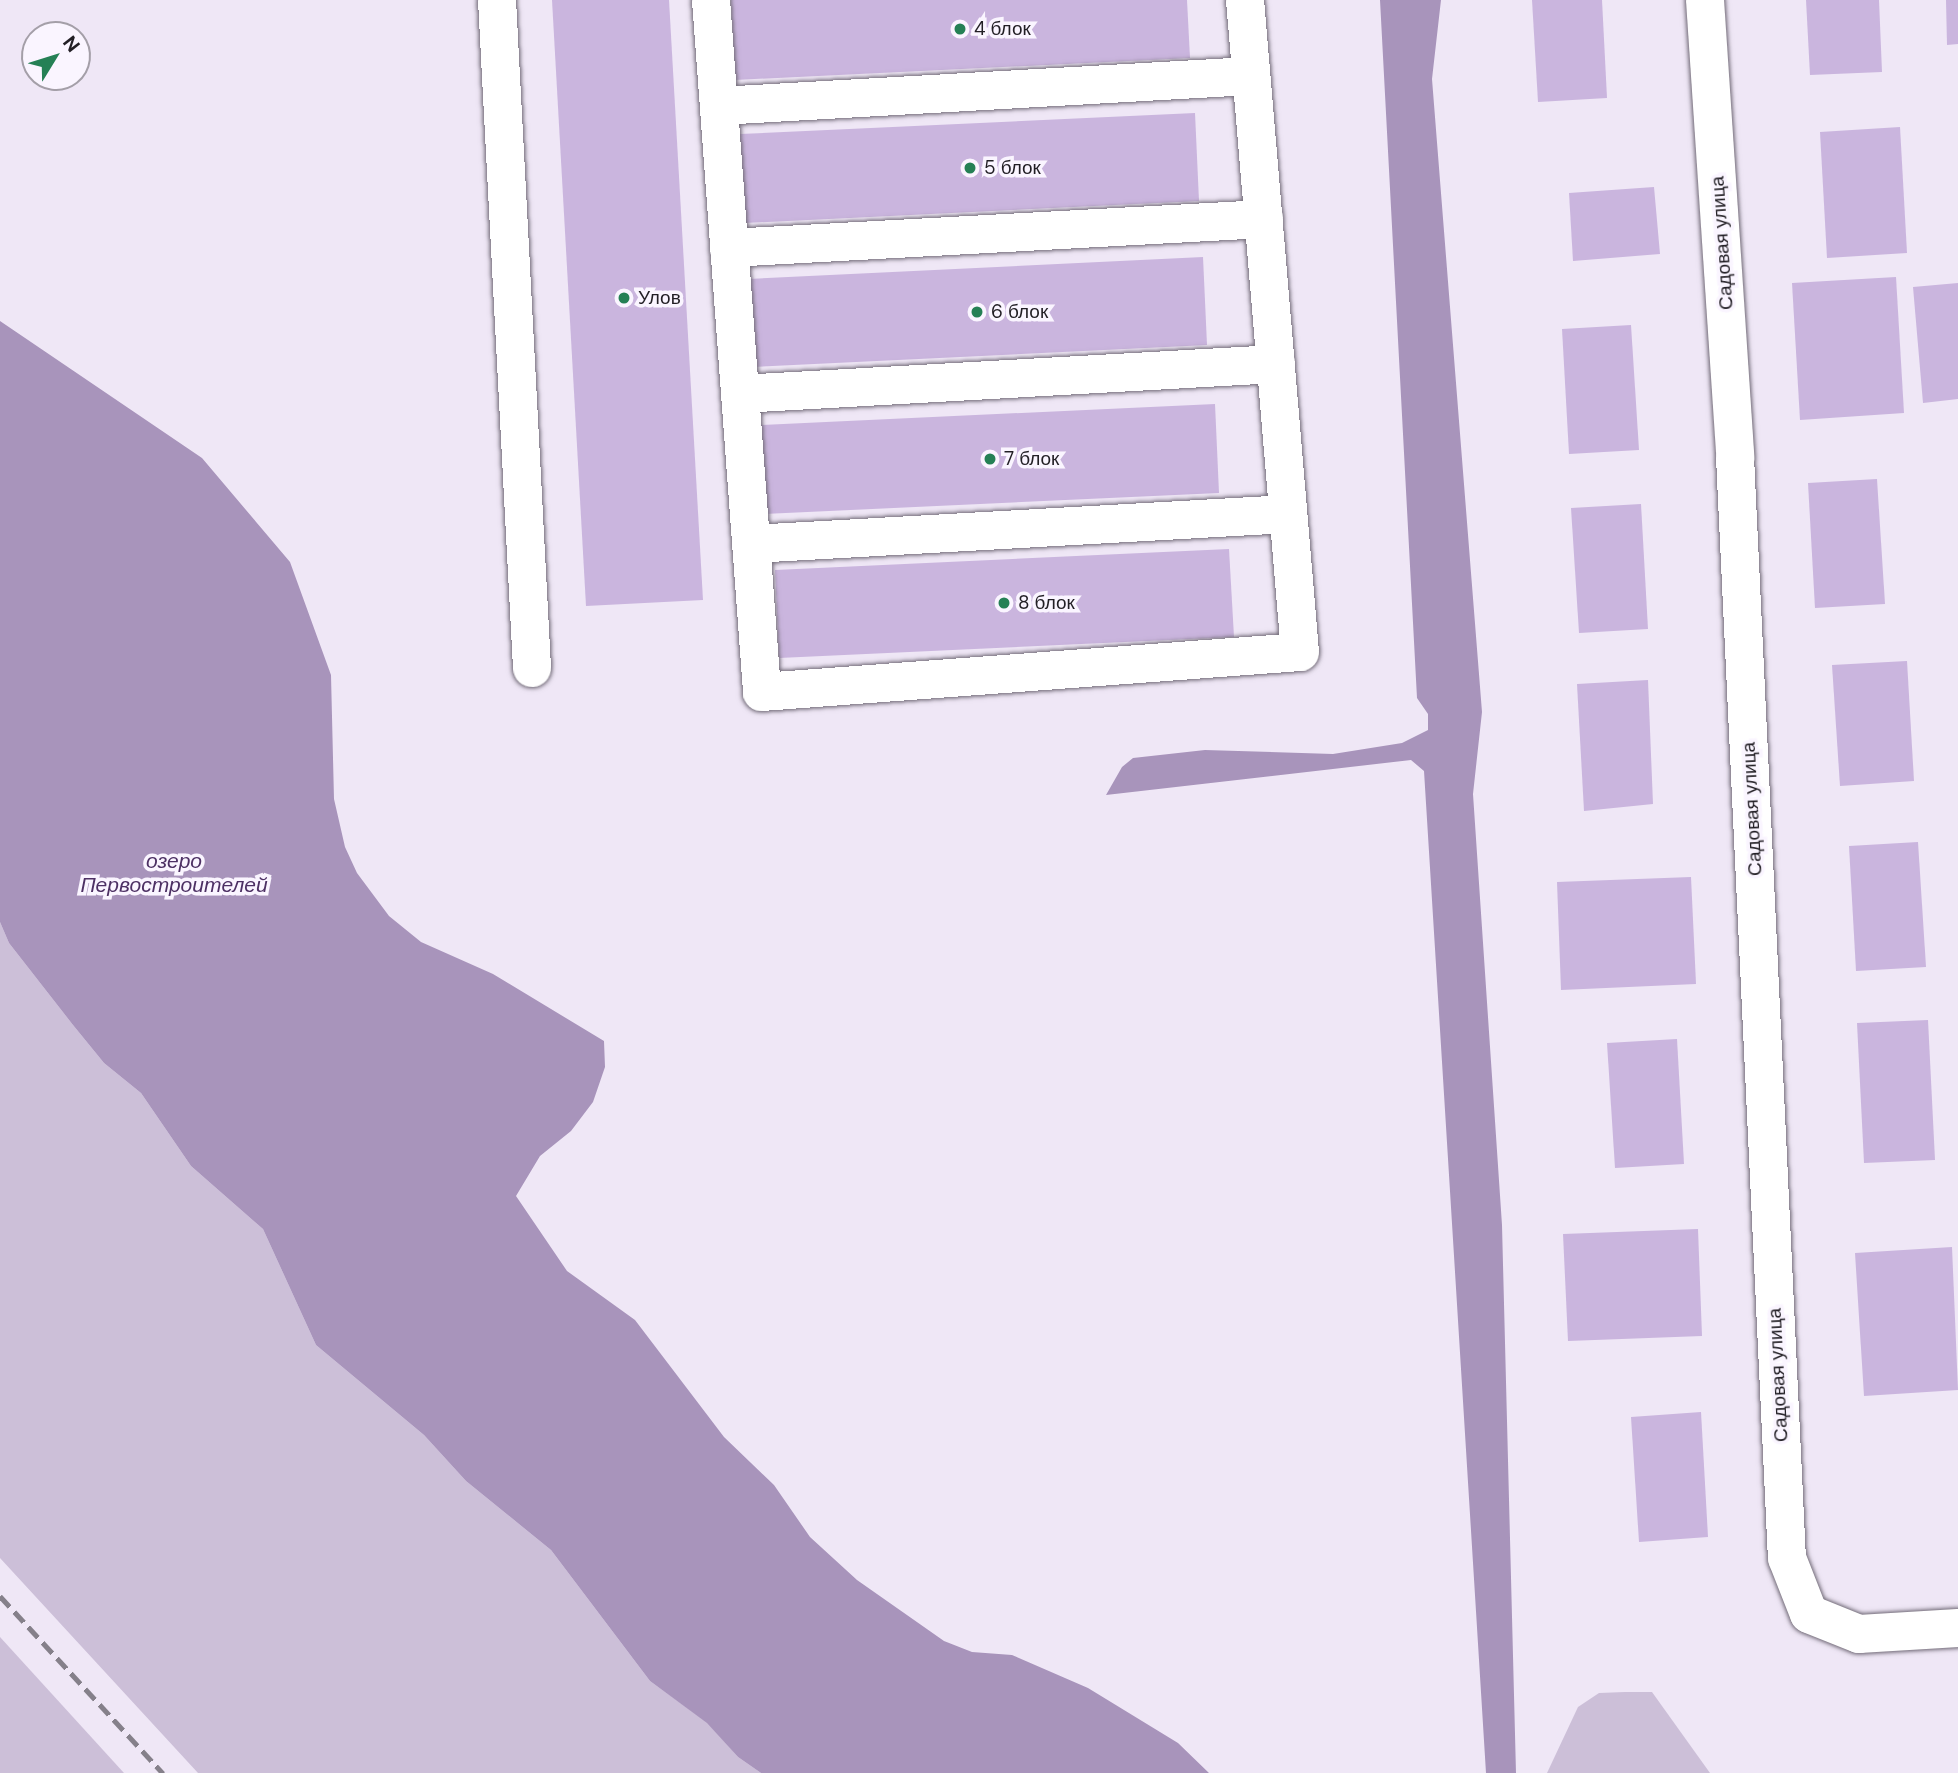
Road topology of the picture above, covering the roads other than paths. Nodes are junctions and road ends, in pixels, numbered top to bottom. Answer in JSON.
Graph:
{"nodes":[{"id":1,"x":497,"y":0,"type":"edge"},
{"id":2,"x":711,"y":0,"type":"edge"},
{"id":3,"x":1245,"y":0,"type":"edge"},
{"id":4,"x":1705,"y":0,"type":"edge"},
{"id":5,"x":1251,"y":76,"type":"junction"},
{"id":6,"x":719,"y":106,"type":"junction"},
{"id":7,"x":1264,"y":219,"type":"junction"},
{"id":8,"x":729,"y":248,"type":"junction"},
{"id":9,"x":1276,"y":364,"type":"junction"},
{"id":10,"x":740,"y":394,"type":"junction"},
{"id":11,"x":1288,"y":514,"type":"junction"},
{"id":12,"x":752,"y":544,"type":"junction"},
{"id":13,"x":532,"y":668,"type":"dead end"},
{"id":14,"x":1958,"y":1628,"type":"edge"}],
"edges":[{"from":1,"to":13,"type":"street"},
{"from":2,"to":6,"type":"street"},
{"from":3,"to":5,"type":"street"},
{"from":4,"to":14,"type":"street","name":"Садовая улица"},
{"from":5,"to":6,"type":"street"},
{"from":5,"to":7,"type":"street"},
{"from":6,"to":8,"type":"street"},
{"from":7,"to":8,"type":"street"},
{"from":7,"to":9,"type":"street"},
{"from":8,"to":10,"type":"street"},
{"from":9,"to":10,"type":"street"},
{"from":9,"to":11,"type":"street"},
{"from":10,"to":12,"type":"street"},
{"from":11,"to":12,"type":"street"},
{"from":11,"to":12,"type":"street"}]}
